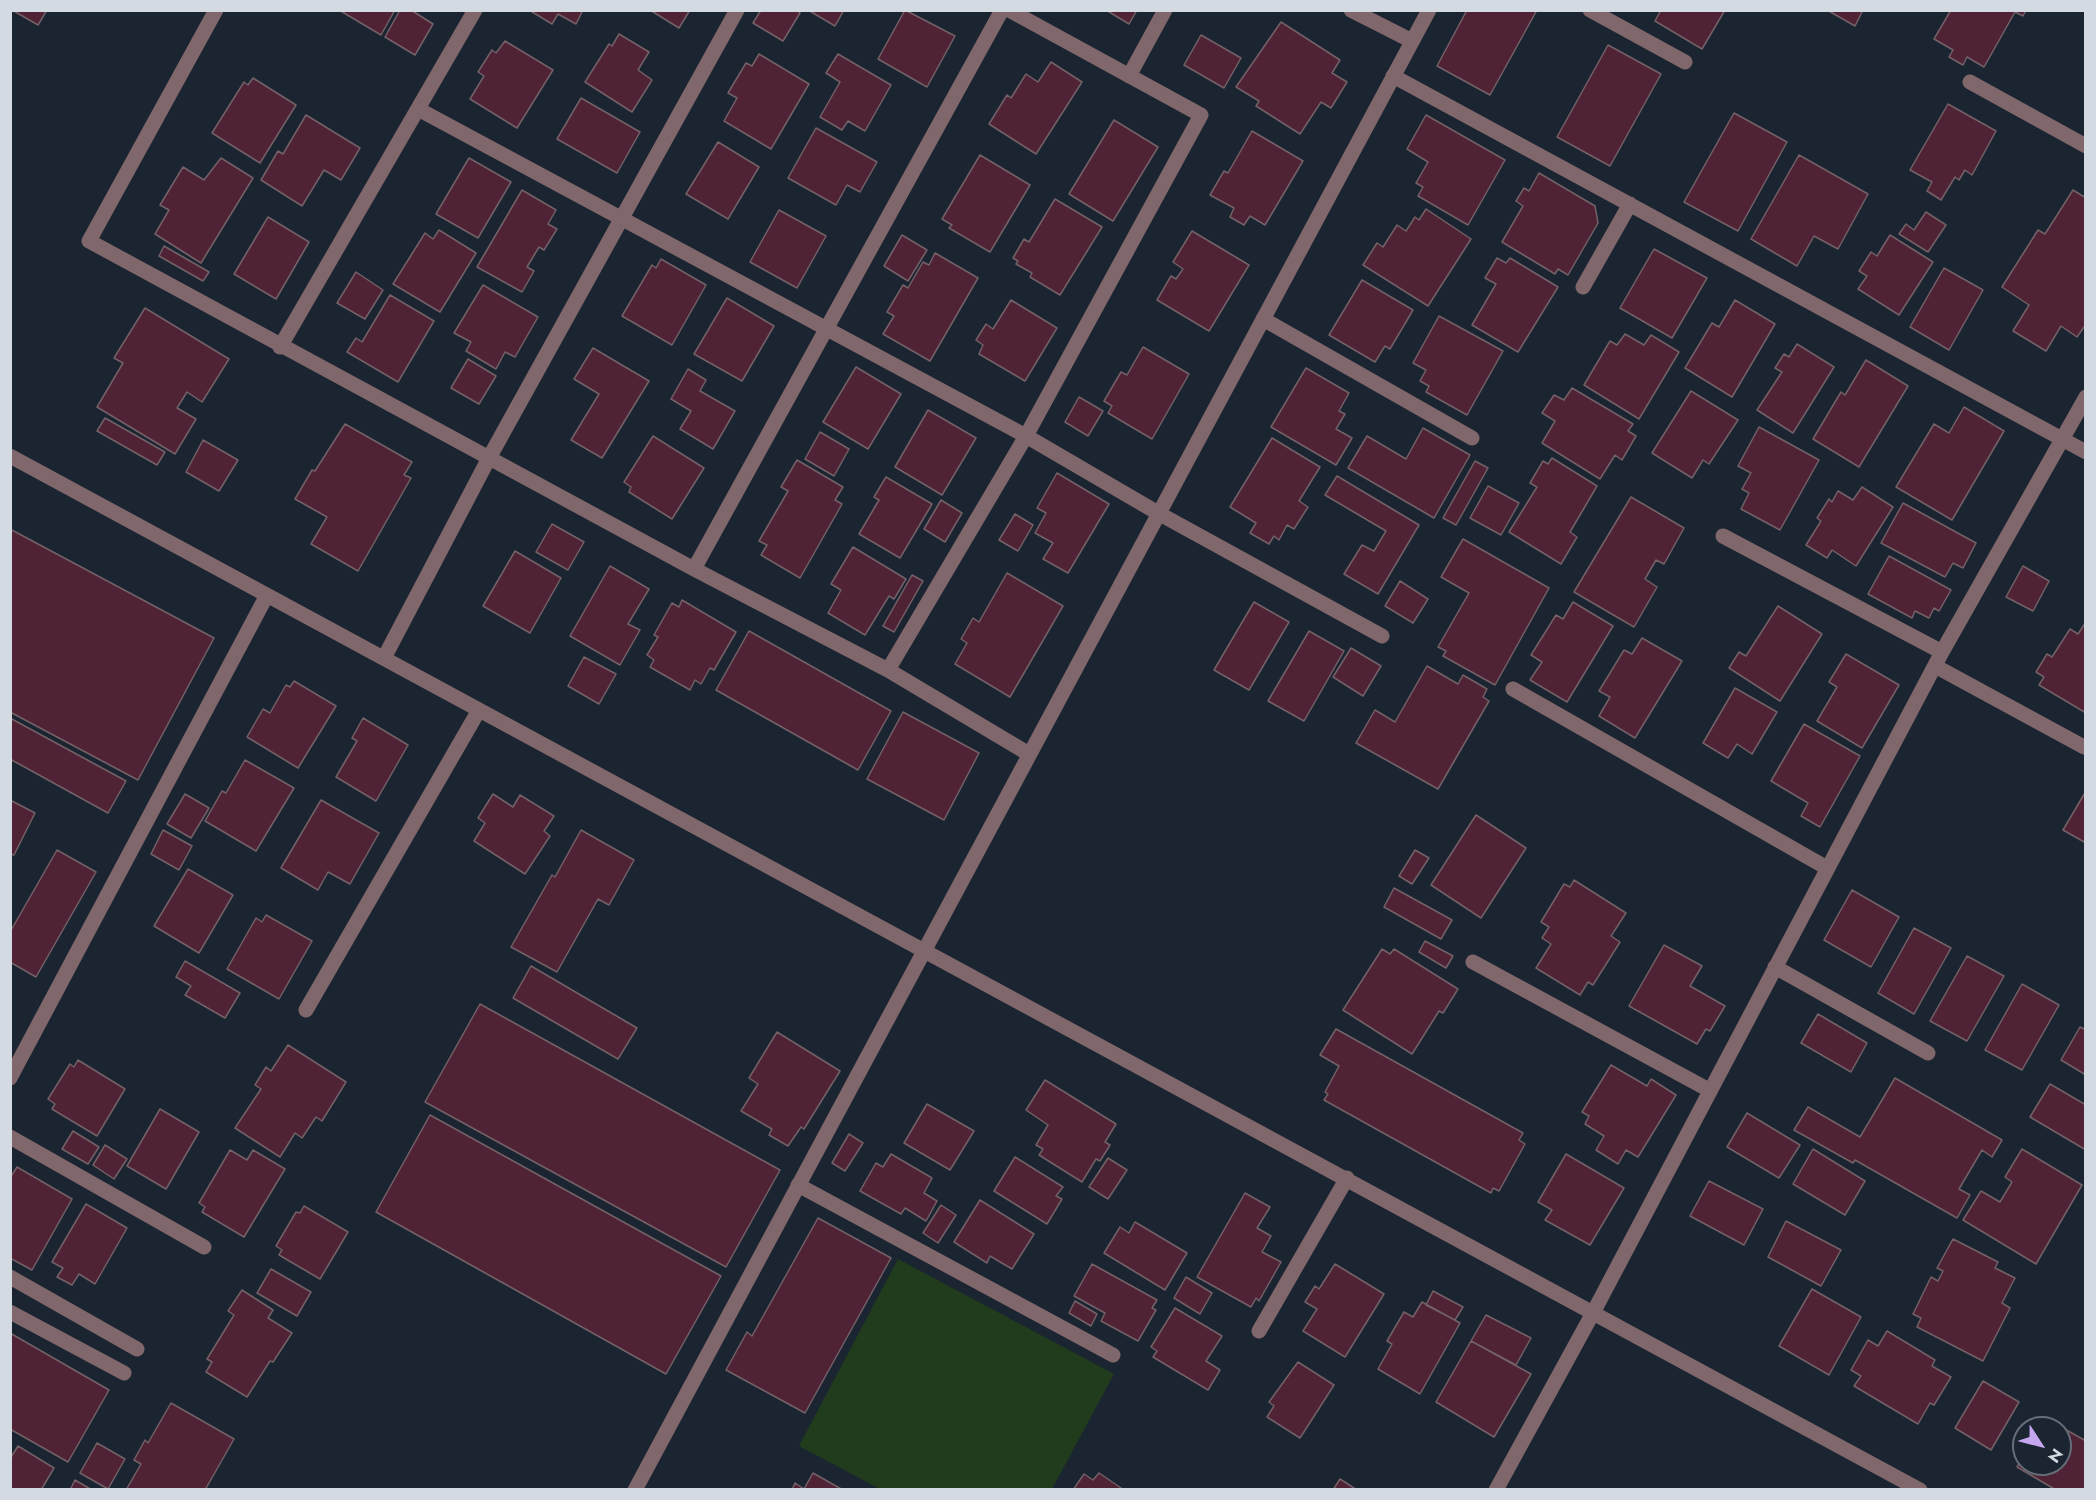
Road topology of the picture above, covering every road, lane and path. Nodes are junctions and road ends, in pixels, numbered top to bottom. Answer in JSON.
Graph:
{"nodes":[{"id":1,"x":216,"y":10,"type":"edge"},
{"id":2,"x":475,"y":10,"type":"edge"},
{"id":3,"x":737,"y":10,"type":"edge"},
{"id":4,"x":1002,"y":10,"type":"edge"},
{"id":5,"x":1009,"y":10,"type":"edge"},
{"id":6,"x":1165,"y":10,"type":"edge"},
{"id":7,"x":1352,"y":10,"type":"edge"},
{"id":8,"x":1429,"y":10,"type":"edge"},
{"id":9,"x":1590,"y":10,"type":"edge"},
{"id":10,"x":1412,"y":41,"type":"junction"},
{"id":11,"x":1685,"y":62,"type":"dead end"},
{"id":12,"x":1129,"y":76,"type":"junction"},
{"id":13,"x":1393,"y":76,"type":"junction"},
{"id":14,"x":1970,"y":82,"type":"dead end"},
{"id":15,"x":418,"y":109,"type":"junction"},
{"id":16,"x":2085,"y":146,"type":"edge"},
{"id":17,"x":1630,"y":204,"type":"junction"},
{"id":18,"x":622,"y":220,"type":"junction"},
{"id":19,"x":1583,"y":287,"type":"dead end"},
{"id":20,"x":1263,"y":319,"type":"junction"},
{"id":21,"x":828,"y":330,"type":"junction"},
{"id":22,"x":280,"y":347,"type":"junction"},
{"id":23,"x":2085,"y":397,"type":"edge"},
{"id":24,"x":1026,"y":436,"type":"junction"},
{"id":25,"x":1472,"y":438,"type":"dead end"},
{"id":26,"x":2062,"y":439,"type":"junction"},
{"id":27,"x":2085,"y":452,"type":"edge"},
{"id":28,"x":10,"y":456,"type":"edge"},
{"id":29,"x":489,"y":458,"type":"junction"},
{"id":30,"x":1158,"y":513,"type":"junction"},
{"id":31,"x":1723,"y":536,"type":"dead end"},
{"id":32,"x":694,"y":569,"type":"junction"},
{"id":33,"x":267,"y":595,"type":"junction"},
{"id":34,"x":1382,"y":636,"type":"dead end"},
{"id":35,"x":1942,"y":652,"type":"junction"},
{"id":36,"x":384,"y":658,"type":"junction"},
{"id":37,"x":1935,"y":666,"type":"junction"},
{"id":38,"x":888,"y":670,"type":"junction"},
{"id":39,"x":1513,"y":689,"type":"dead end"},
{"id":40,"x":479,"y":710,"type":"junction"},
{"id":41,"x":2084,"y":747,"type":"dead end"},
{"id":42,"x":1029,"y":754,"type":"junction"},
{"id":43,"x":1827,"y":868,"type":"junction"},
{"id":44,"x":923,"y":950,"type":"junction"},
{"id":45,"x":1473,"y":962,"type":"dead end"},
{"id":46,"x":1775,"y":967,"type":"junction"},
{"id":47,"x":306,"y":1010,"type":"dead end"},
{"id":48,"x":1928,"y":1053,"type":"dead end"},
{"id":49,"x":10,"y":1078,"type":"edge"},
{"id":50,"x":1709,"y":1090,"type":"junction"},
{"id":51,"x":10,"y":1137,"type":"edge"},
{"id":52,"x":1347,"y":1178,"type":"junction"},
{"id":53,"x":798,"y":1185,"type":"junction"},
{"id":54,"x":204,"y":1247,"type":"dead end"},
{"id":55,"x":10,"y":1277,"type":"edge"},
{"id":56,"x":1594,"y":1311,"type":"junction"},
{"id":57,"x":10,"y":1312,"type":"edge"},
{"id":58,"x":1259,"y":1331,"type":"dead end"},
{"id":59,"x":137,"y":1349,"type":"dead end"},
{"id":60,"x":1113,"y":1355,"type":"dead end"},
{"id":61,"x":124,"y":1372,"type":"dead end"},
{"id":62,"x":635,"y":1490,"type":"edge"},
{"id":63,"x":1496,"y":1490,"type":"edge"},
{"id":64,"x":1920,"y":1490,"type":"edge"}],
"edges":[{"from":1,"to":22,"type":"street"},
{"from":2,"to":15,"type":"street"},
{"from":3,"to":18,"type":"street"},
{"from":4,"to":21,"type":"street"},
{"from":5,"to":12,"type":"street"},
{"from":6,"to":12,"type":"street"},
{"from":7,"to":10,"type":"street"},
{"from":8,"to":10,"type":"street"},
{"from":9,"to":11,"type":"street"},
{"from":10,"to":13,"type":"street"},
{"from":12,"to":24,"type":"street"},
{"from":13,"to":17,"type":"street"},
{"from":13,"to":20,"type":"street"},
{"from":14,"to":16,"type":"street"},
{"from":15,"to":18,"type":"street"},
{"from":15,"to":22,"type":"street"},
{"from":17,"to":19,"type":"street"},
{"from":17,"to":26,"type":"street"},
{"from":18,"to":21,"type":"street"},
{"from":18,"to":29,"type":"street"},
{"from":20,"to":25,"type":"street"},
{"from":20,"to":30,"type":"street"},
{"from":21,"to":24,"type":"street"},
{"from":21,"to":32,"type":"street"},
{"from":22,"to":29,"type":"street"},
{"from":23,"to":26,"type":"street"},
{"from":24,"to":30,"type":"street"},
{"from":24,"to":38,"type":"street"},
{"from":26,"to":27,"type":"street"},
{"from":26,"to":35,"type":"street"},
{"from":28,"to":33,"type":"street"},
{"from":29,"to":32,"type":"street"},
{"from":29,"to":36,"type":"street"},
{"from":30,"to":34,"type":"street"},
{"from":30,"to":42,"type":"street"},
{"from":31,"to":35,"type":"street"},
{"from":32,"to":38,"type":"street"},
{"from":33,"to":36,"type":"street"},
{"from":33,"to":49,"type":"street"},
{"from":35,"to":37,"type":"street"},
{"from":36,"to":40,"type":"street"},
{"from":37,"to":41,"type":"street"},
{"from":37,"to":43,"type":"street"},
{"from":38,"to":42,"type":"street"},
{"from":39,"to":43,"type":"street"},
{"from":40,"to":44,"type":"street"},
{"from":40,"to":47,"type":"street"},
{"from":42,"to":44,"type":"street"},
{"from":43,"to":46,"type":"street"},
{"from":44,"to":52,"type":"street"},
{"from":44,"to":53,"type":"street"},
{"from":45,"to":50,"type":"street"},
{"from":46,"to":48,"type":"street"},
{"from":46,"to":50,"type":"street"},
{"from":50,"to":56,"type":"street"},
{"from":51,"to":54,"type":"street"},
{"from":52,"to":56,"type":"street"},
{"from":52,"to":58,"type":"street"},
{"from":53,"to":60,"type":"street"},
{"from":53,"to":62,"type":"street"},
{"from":55,"to":59,"type":"street"},
{"from":56,"to":63,"type":"street"},
{"from":56,"to":64,"type":"street"},
{"from":57,"to":61,"type":"street"}]}
